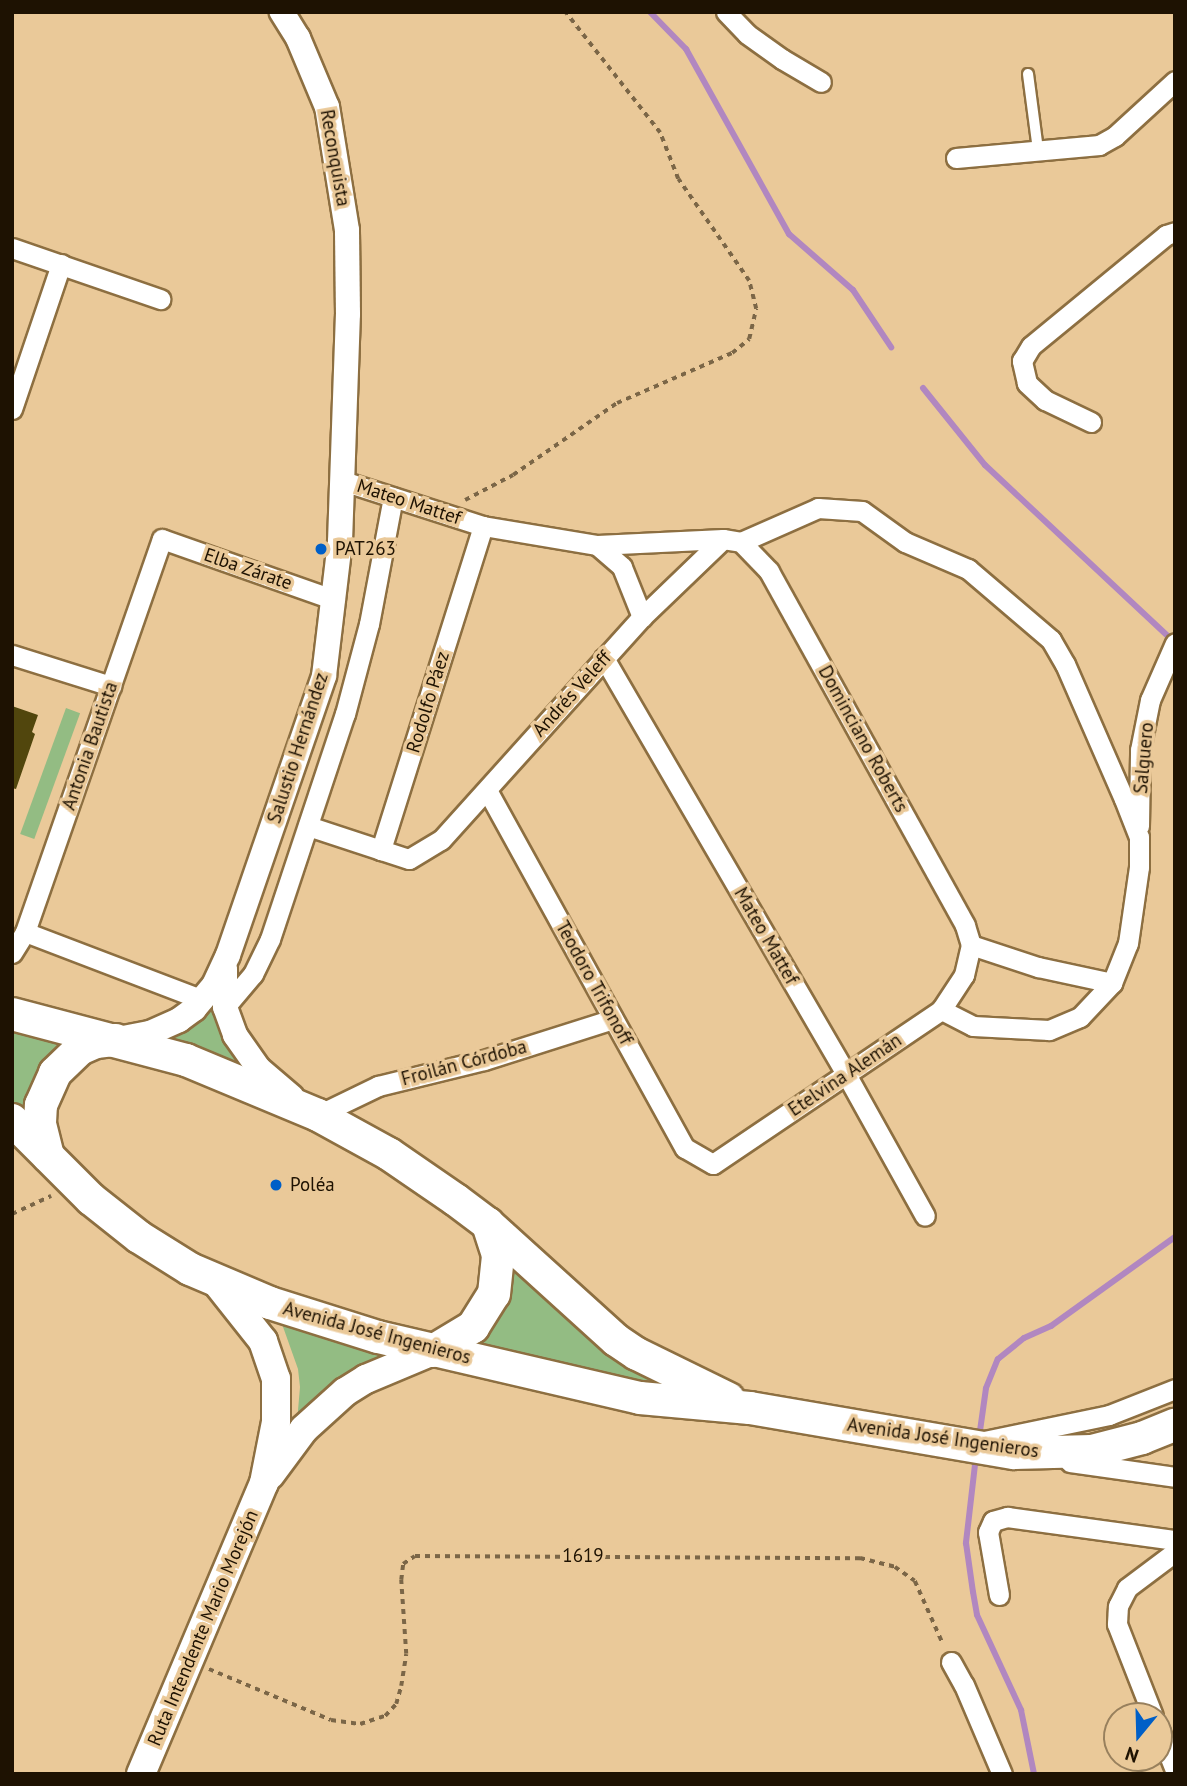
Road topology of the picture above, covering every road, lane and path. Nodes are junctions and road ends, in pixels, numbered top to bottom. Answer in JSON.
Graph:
{"nodes":[{"id":1,"x":282,"y":12,"type":"edge"},
{"id":2,"x":565,"y":12,"type":"edge"},
{"id":3,"x":726,"y":12,"type":"edge"},
{"id":4,"x":1028,"y":74,"type":"dead end"},
{"id":5,"x":1175,"y":81,"type":"edge"},
{"id":6,"x":821,"y":82,"type":"dead end"},
{"id":7,"x":1038,"y":150,"type":"junction"},
{"id":8,"x":956,"y":158,"type":"dead end"},
{"id":9,"x":1175,"y":232,"type":"edge"},
{"id":10,"x":12,"y":248,"type":"edge"},
{"id":11,"x":61,"y":264,"type":"junction"},
{"id":12,"x":160,"y":299,"type":"dead end"},
{"id":13,"x":348,"y":314,"type":"joint"},
{"id":14,"x":12,"y":409,"type":"edge"},
{"id":15,"x":1091,"y":422,"type":"dead end"},
{"id":16,"x":342,"y":481,"type":"junction"},
{"id":17,"x":393,"y":497,"type":"junction"},
{"id":18,"x":441,"y":513,"type":"junction"},
{"id":19,"x":483,"y":526,"type":"junction"},
{"id":20,"x":162,"y":539,"type":"joint"},
{"id":21,"x":732,"y":541,"type":"junction"},
{"id":22,"x":597,"y":545,"type":"junction"},
{"id":23,"x":335,"y":600,"type":"junction"},
{"id":24,"x":642,"y":617,"type":"junction"},
{"id":25,"x":1175,"y":643,"type":"edge"},
{"id":26,"x":12,"y":655,"type":"edge"},
{"id":27,"x":604,"y":658,"type":"junction"},
{"id":28,"x":111,"y":686,"type":"junction"},
{"id":29,"x":487,"y":790,"type":"junction"},
{"id":30,"x":308,"y":826,"type":"junction"},
{"id":31,"x":1139,"y":837,"type":"junction"},
{"id":32,"x":381,"y":850,"type":"junction"},
{"id":33,"x":25,"y":932,"type":"junction"},
{"id":34,"x":971,"y":945,"type":"junction"},
{"id":35,"x":14,"y":952,"type":"edge"},
{"id":36,"x":1112,"y":983,"type":"junction"},
{"id":37,"x":214,"y":1003,"type":"junction"},
{"id":38,"x":941,"y":1010,"type":"junction"},
{"id":39,"x":12,"y":1014,"type":"edge"},
{"id":40,"x":613,"y":1018,"type":"junction"},
{"id":41,"x":117,"y":1040,"type":"junction"},
{"id":42,"x":846,"y":1074,"type":"junction"},
{"id":43,"x":318,"y":1115,"type":"junction"},
{"id":44,"x":12,"y":1120,"type":"edge"},
{"id":45,"x":48,"y":1156,"type":"junction"},
{"id":46,"x":713,"y":1164,"type":"joint"},
{"id":47,"x":75,"y":1184,"type":"junction"},
{"id":48,"x":12,"y":1214,"type":"edge"},
{"id":49,"x":925,"y":1216,"type":"dead end"},
{"id":50,"x":488,"y":1224,"type":"junction"},
{"id":51,"x":217,"y":1283,"type":"junction"},
{"id":52,"x":433,"y":1351,"type":"junction"},
{"id":53,"x":1175,"y":1388,"type":"edge"},
{"id":54,"x":750,"y":1408,"type":"junction"},
{"id":55,"x":1175,"y":1425,"type":"edge"},
{"id":56,"x":967,"y":1444,"type":"junction"},
{"id":57,"x":1014,"y":1453,"type":"junction"},
{"id":58,"x":1175,"y":1477,"type":"edge"},
{"id":59,"x":264,"y":1483,"type":"junction"},
{"id":60,"x":1175,"y":1540,"type":"edge"},
{"id":61,"x":1175,"y":1552,"type":"edge"},
{"id":62,"x":999,"y":1595,"type":"dead end"},
{"id":63,"x":189,"y":1661,"type":"junction"},
{"id":64,"x":951,"y":1662,"type":"joint"},
{"id":65,"x":1147,"y":1702,"type":"edge"},
{"id":66,"x":141,"y":1774,"type":"edge"},
{"id":67,"x":1002,"y":1774,"type":"edge"}],
"edges":[{"from":1,"to":13,"type":"street","name":"Reconquista"},
{"from":2,"to":18,"type":"path"},
{"from":3,"to":6,"type":"street"},
{"from":4,"to":7,"type":"lane"},
{"from":5,"to":7,"type":"street"},
{"from":7,"to":8,"type":"street"},
{"from":9,"to":15,"type":"street"},
{"from":10,"to":11,"type":"street"},
{"from":11,"to":12,"type":"street"},
{"from":11,"to":14,"type":"street"},
{"from":13,"to":16,"type":"street","name":"Salustio Hernández"},
{"from":16,"to":17,"type":"street","name":"Mateo Mattef"},
{"from":16,"to":23,"type":"street","name":"Salustio Hernández"},
{"from":17,"to":18,"type":"street","name":"Mateo Mattef"},
{"from":17,"to":30,"type":"street"},
{"from":18,"to":19,"type":"street","name":"Mateo Mattef"},
{"from":19,"to":22,"type":"street","name":"Mateo Mattef"},
{"from":19,"to":32,"type":"street","name":"Rodolfo Páez"},
{"from":20,"to":23,"type":"street","name":"Elba Zárate"},
{"from":20,"to":28,"type":"street","name":"Antonia Bautista"},
{"from":21,"to":22,"type":"street","name":"Mateo Mattef"},
{"from":21,"to":24,"type":"street","name":"Andrés Veleff"},
{"from":21,"to":31,"type":"street"},
{"from":21,"to":34,"type":"street","name":"Dominciano Roberts"},
{"from":22,"to":24,"type":"street"},
{"from":23,"to":37,"type":"street","name":"Salustio Hernández"},
{"from":24,"to":27,"type":"street","name":"Andrés Veleff"},
{"from":25,"to":31,"type":"street","name":"Salguero"},
{"from":26,"to":28,"type":"street"},
{"from":27,"to":29,"type":"street","name":"Andrés Veleff"},
{"from":27,"to":42,"type":"street","name":"Mateo Mattef"},
{"from":28,"to":33,"type":"street","name":"Antonia Bautista"},
{"from":29,"to":32,"type":"street","name":"Andrés Veleff"},
{"from":29,"to":40,"type":"street","name":"Teodoro Trifonoff"},
{"from":30,"to":32,"type":"street"},
{"from":30,"to":37,"type":"street"},
{"from":31,"to":36,"type":"street","name":"Salguero"},
{"from":33,"to":35,"type":"street","name":"Antonia Bautista"},
{"from":33,"to":37,"type":"street"},
{"from":34,"to":36,"type":"street"},
{"from":34,"to":38,"type":"street","name":"Etelvina Alemán"},
{"from":36,"to":38,"type":"street"},
{"from":37,"to":41,"type":"street"},
{"from":37,"to":43,"type":"street"},
{"from":38,"to":42,"type":"street","name":"Etelvina Alemán"},
{"from":39,"to":41,"type":"main road","name":"Avenida José Ingenieros"},
{"from":40,"to":43,"type":"street","name":"Froilán Córdoba"},
{"from":40,"to":46,"type":"street","name":"Teodoro Trifonoff"},
{"from":41,"to":43,"type":"main road","name":"Avenida José Ingenieros"},
{"from":41,"to":45,"type":"main road"},
{"from":42,"to":46,"type":"street","name":"Etelvina Alemán"},
{"from":42,"to":49,"type":"street","name":"Mateo Mattef"},
{"from":43,"to":50,"type":"main road","name":"Avenida José Ingenieros"},
{"from":44,"to":45,"type":"main road","name":"Avenida José Ingenieros"},
{"from":45,"to":47,"type":"main road","name":"Avenida José Ingenieros"},
{"from":47,"to":48,"type":"path"},
{"from":47,"to":51,"type":"main road","name":"Avenida José Ingenieros"},
{"from":50,"to":52,"type":"main road"},
{"from":50,"to":54,"type":"main road","name":"Avenida José Ingenieros"},
{"from":51,"to":52,"type":"main road","name":"Avenida José Ingenieros"},
{"from":51,"to":59,"type":"main road"},
{"from":52,"to":54,"type":"main road","name":"Avenida José Ingenieros"},
{"from":52,"to":59,"type":"main road"},
{"from":53,"to":56,"type":"street"},
{"from":54,"to":56,"type":"main road","name":"Avenida José Ingenieros"},
{"from":55,"to":57,"type":"main road","name":"Avenida José Ingenieros"},
{"from":56,"to":57,"type":"main road","name":"Avenida José Ingenieros"},
{"from":57,"to":58,"type":"street"},
{"from":59,"to":63,"type":"main road","name":"Ruta Intendente Mario Morejón"},
{"from":60,"to":62,"type":"street"},
{"from":61,"to":65,"type":"street"},
{"from":63,"to":64,"type":"path","name":"1619"},
{"from":63,"to":66,"type":"main road","name":"Ruta Intendente Mario Morejón"},
{"from":64,"to":67,"type":"street"}]}
